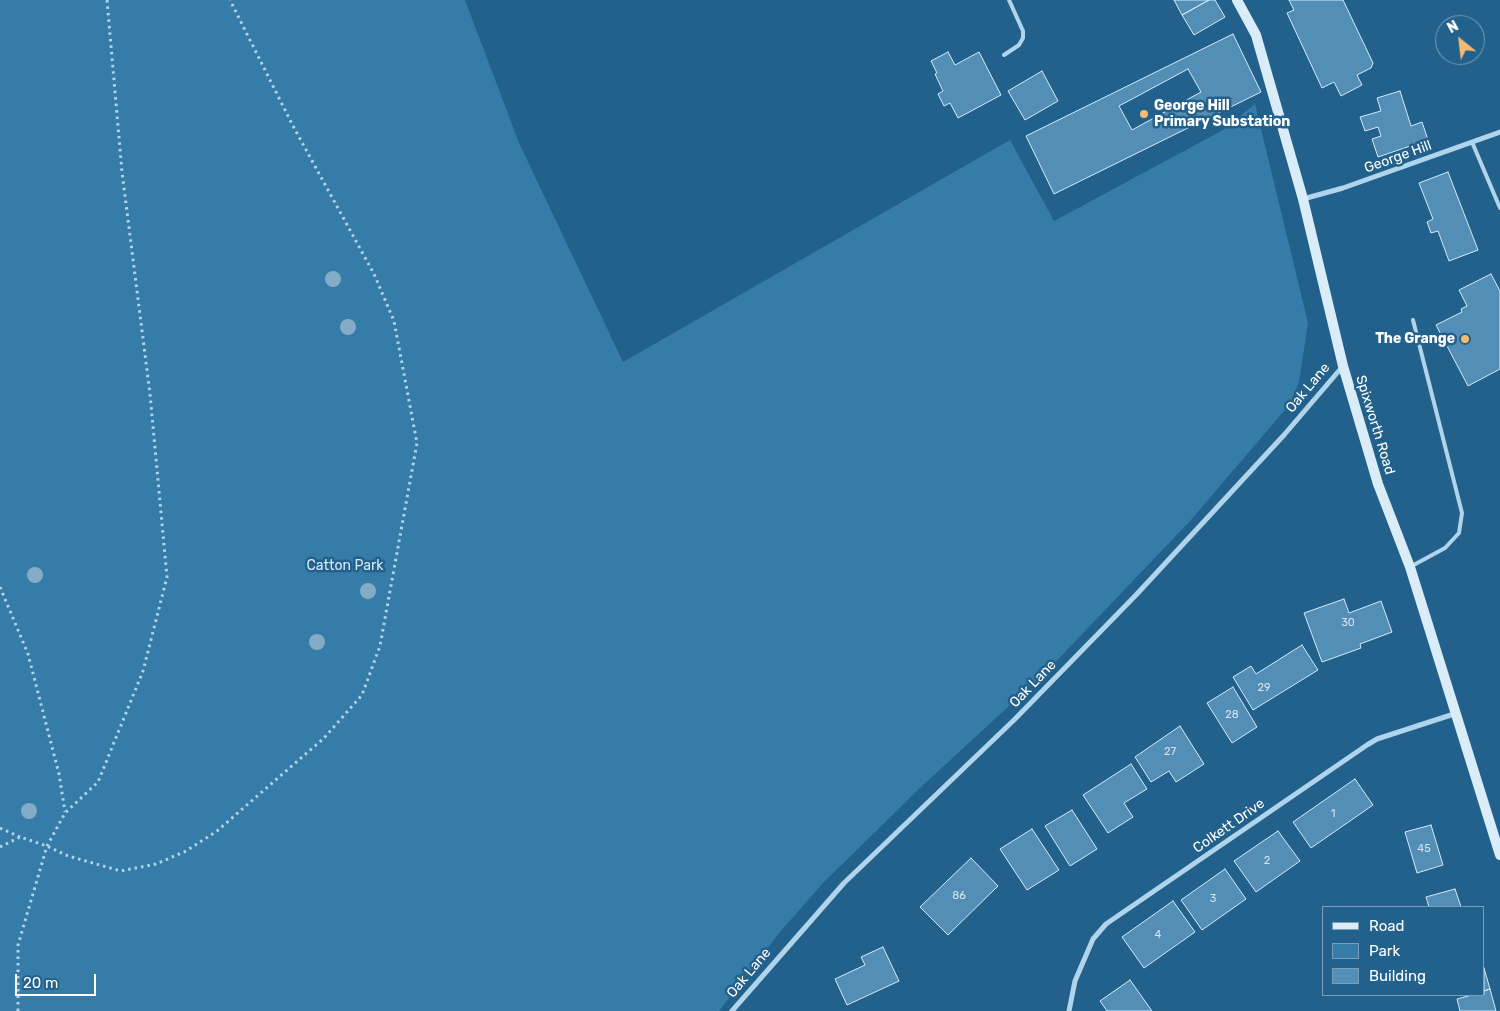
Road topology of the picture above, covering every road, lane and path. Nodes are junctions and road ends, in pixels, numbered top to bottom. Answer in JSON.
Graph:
{"nodes":[{"id":1,"x":107,"y":0,"type":"edge"},
{"id":2,"x":230,"y":0,"type":"edge"},
{"id":3,"x":1009,"y":0,"type":"edge"},
{"id":4,"x":1237,"y":0,"type":"edge"},
{"id":5,"x":1004,"y":55,"type":"dead end"},
{"id":6,"x":1500,"y":132,"type":"edge"},
{"id":7,"x":1472,"y":142,"type":"junction"},
{"id":8,"x":1303,"y":199,"type":"junction"},
{"id":9,"x":1500,"y":208,"type":"edge"},
{"id":10,"x":1413,"y":320,"type":"dead end"},
{"id":11,"x":1343,"y":366,"type":"junction"},
{"id":12,"x":1410,"y":568,"type":"junction"},
{"id":13,"x":0,"y":587,"type":"edge"},
{"id":14,"x":1454,"y":714,"type":"junction"},
{"id":15,"x":65,"y":813,"type":"junction"},
{"id":16,"x":0,"y":828,"type":"edge"},
{"id":17,"x":20,"y":837,"type":"junction"},
{"id":18,"x":47,"y":846,"type":"junction"},
{"id":19,"x":0,"y":847,"type":"edge"},
{"id":20,"x":1500,"y":855,"type":"edge"},
{"id":21,"x":18,"y":1011,"type":"edge"},
{"id":22,"x":732,"y":1011,"type":"edge"},
{"id":23,"x":1070,"y":1011,"type":"edge"}],
"edges":[{"from":1,"to":15,"type":"path"},
{"from":2,"to":18,"type":"path"},
{"from":3,"to":5,"type":"lane"},
{"from":4,"to":8,"type":"street","name":"Spixworth Road"},
{"from":6,"to":7,"type":"street","name":"George Hill"},
{"from":7,"to":8,"type":"street","name":"George Hill"},
{"from":7,"to":9,"type":"lane"},
{"from":8,"to":11,"type":"street","name":"Spixworth Road"},
{"from":10,"to":12,"type":"lane"},
{"from":11,"to":12,"type":"street","name":"Spixworth Road"},
{"from":11,"to":22,"type":"street","name":"Oak Lane"},
{"from":12,"to":14,"type":"street","name":"Spixworth Road"},
{"from":13,"to":15,"type":"path"},
{"from":14,"to":20,"type":"street","name":"Spixworth Road"},
{"from":14,"to":23,"type":"street","name":"Colkett Drive"},
{"from":15,"to":18,"type":"path"},
{"from":16,"to":17,"type":"path"},
{"from":17,"to":18,"type":"path"},
{"from":17,"to":19,"type":"path"},
{"from":18,"to":21,"type":"path"}]}
